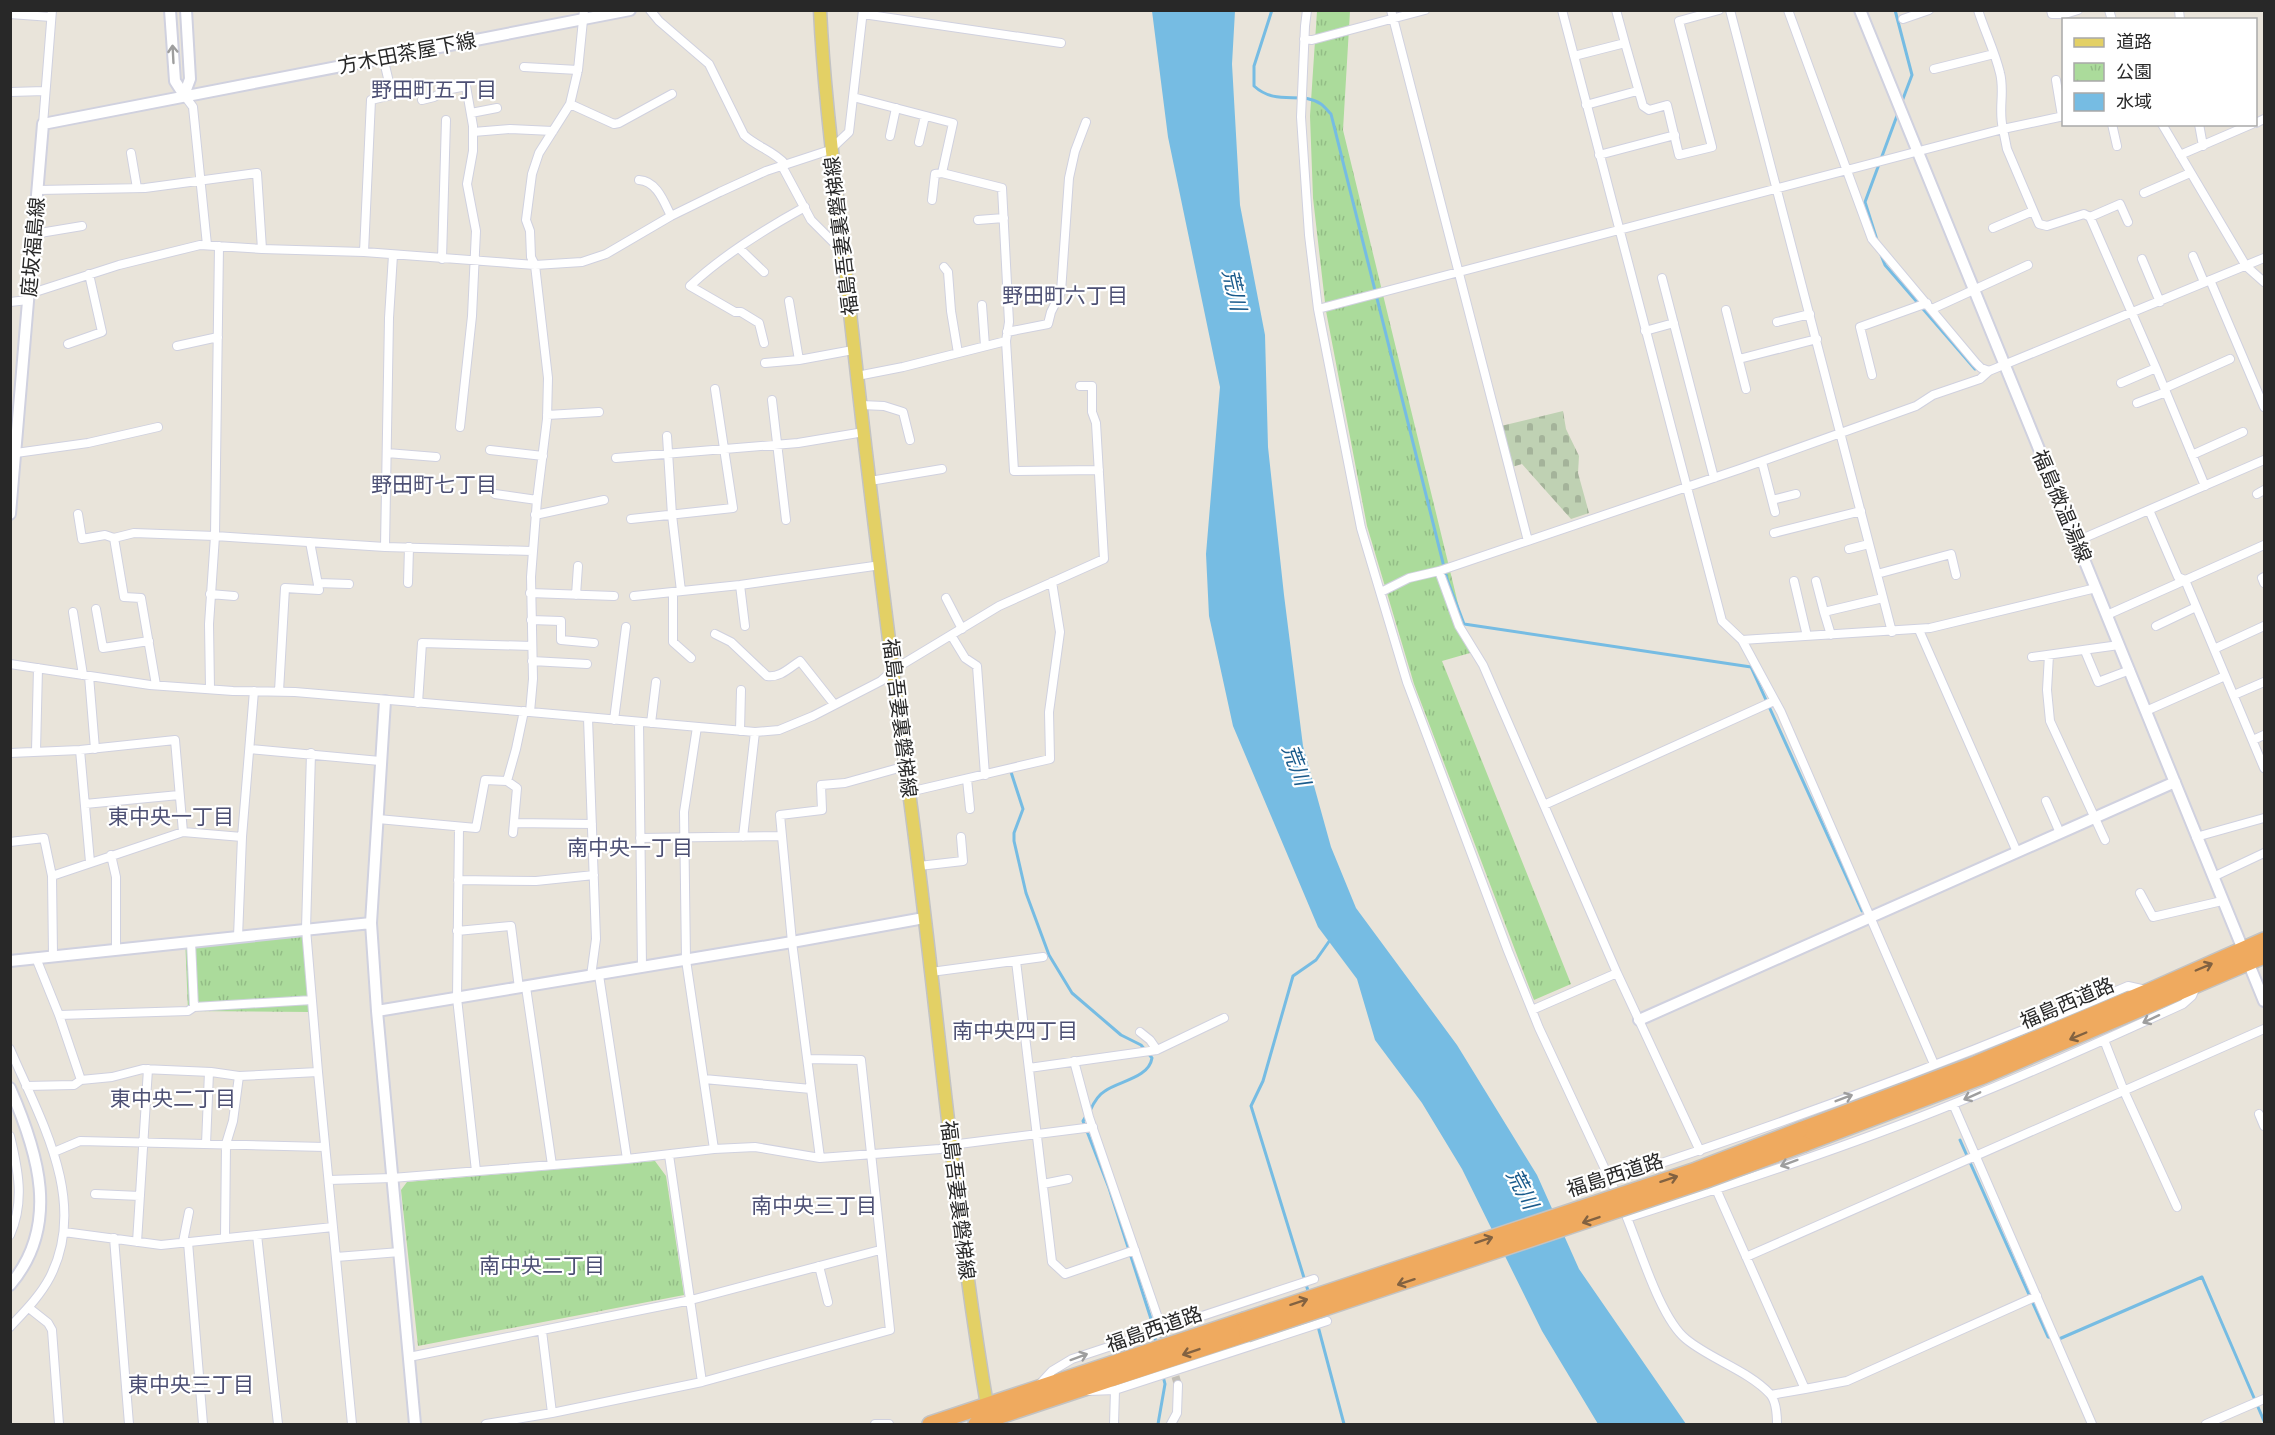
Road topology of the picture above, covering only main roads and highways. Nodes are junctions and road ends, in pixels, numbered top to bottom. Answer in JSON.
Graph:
{"nodes":[{"id":1,"x":820,"y":10,"type":"edge"},
{"id":2,"x":2265,"y":940,"type":"edge"},
{"id":3,"x":2265,"y":956,"type":"edge"},
{"id":4,"x":2245,"y":957,"type":"junction"},
{"id":5,"x":1802,"y":1137,"type":"junction"},
{"id":6,"x":1245,"y":1327,"type":"junction"},
{"id":7,"x":986,"y":1419,"type":"edge"},
{"id":8,"x":930,"y":1425,"type":"edge"}],
"edges":[{"from":1,"to":7,"type":"main road","name":"福島吾妻裏磐梯線"},
{"from":2,"to":4,"type":"highway","name":"福島西道路"},
{"from":3,"to":4,"type":"highway","name":"福島西道路"},
{"from":5,"to":4,"type":"highway","name":"福島西道路","one_way":true},
{"from":4,"to":5,"type":"highway","name":"福島西道路","one_way":true},
{"from":5,"to":6,"type":"highway","name":"福島西道路","bridge":true},
{"from":6,"to":7,"type":"highway","name":"福島西道路","one_way":true},
{"from":6,"to":7,"type":"highway","name":"福島西道路"},
{"from":7,"to":8,"type":"highway","name":"福島西道路"}]}
